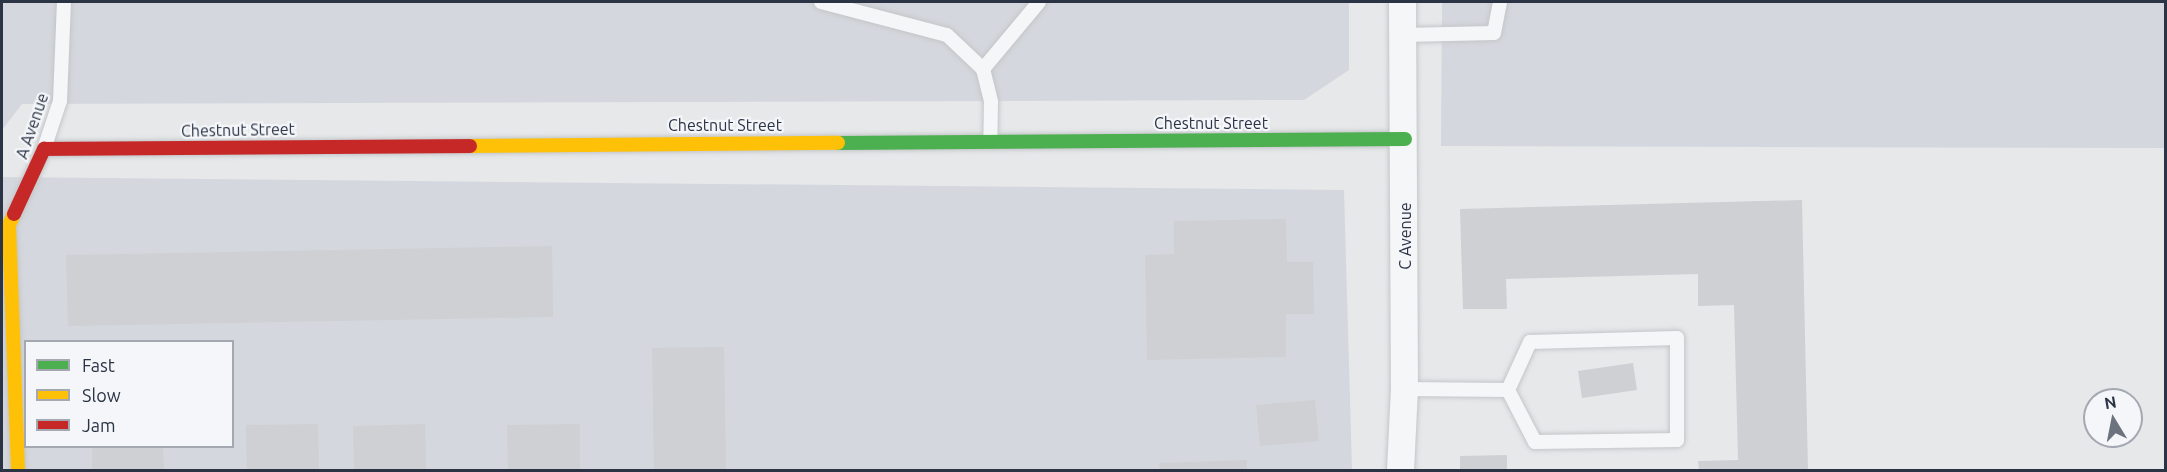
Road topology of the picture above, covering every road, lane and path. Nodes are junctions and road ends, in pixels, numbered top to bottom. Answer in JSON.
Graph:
{"nodes":[{"id":1,"x":64,"y":2,"type":"edge"},
{"id":2,"x":821,"y":2,"type":"edge"},
{"id":3,"x":1039,"y":2,"type":"edge"},
{"id":4,"x":1402,"y":2,"type":"edge"},
{"id":5,"x":1500,"y":2,"type":"edge"},
{"id":6,"x":1403,"y":35,"type":"junction"},
{"id":7,"x":983,"y":69,"type":"junction"},
{"id":8,"x":1405,"y":138,"type":"junction"},
{"id":9,"x":990,"y":141,"type":"junction"},
{"id":10,"x":44,"y":148,"type":"junction"},
{"id":11,"x":1404,"y":389,"type":"junction"},
{"id":12,"x":1509,"y":390,"type":"junction"},
{"id":13,"x":18,"y":471,"type":"edge"},
{"id":14,"x":1400,"y":471,"type":"edge"}],
"edges":[{"from":1,"to":10,"type":"lane","name":"A Avenue"},
{"from":2,"to":7,"type":"lane"},
{"from":3,"to":7,"type":"lane"},
{"from":4,"to":6,"type":"street","name":"C Avenue"},
{"from":5,"to":6,"type":"lane"},
{"from":6,"to":8,"type":"street","name":"C Avenue"},
{"from":7,"to":9,"type":"lane"},
{"from":8,"to":9,"type":"street","name":"Chestnut Street"},
{"from":8,"to":11,"type":"street","name":"C Avenue"},
{"from":9,"to":10,"type":"street","name":"Chestnut Street"},
{"from":10,"to":13,"type":"street","name":"A Avenue"},
{"from":11,"to":12,"type":"lane"},
{"from":11,"to":14,"type":"street","name":"C Avenue"},
{"from":12,"to":12,"type":"lane"}]}
